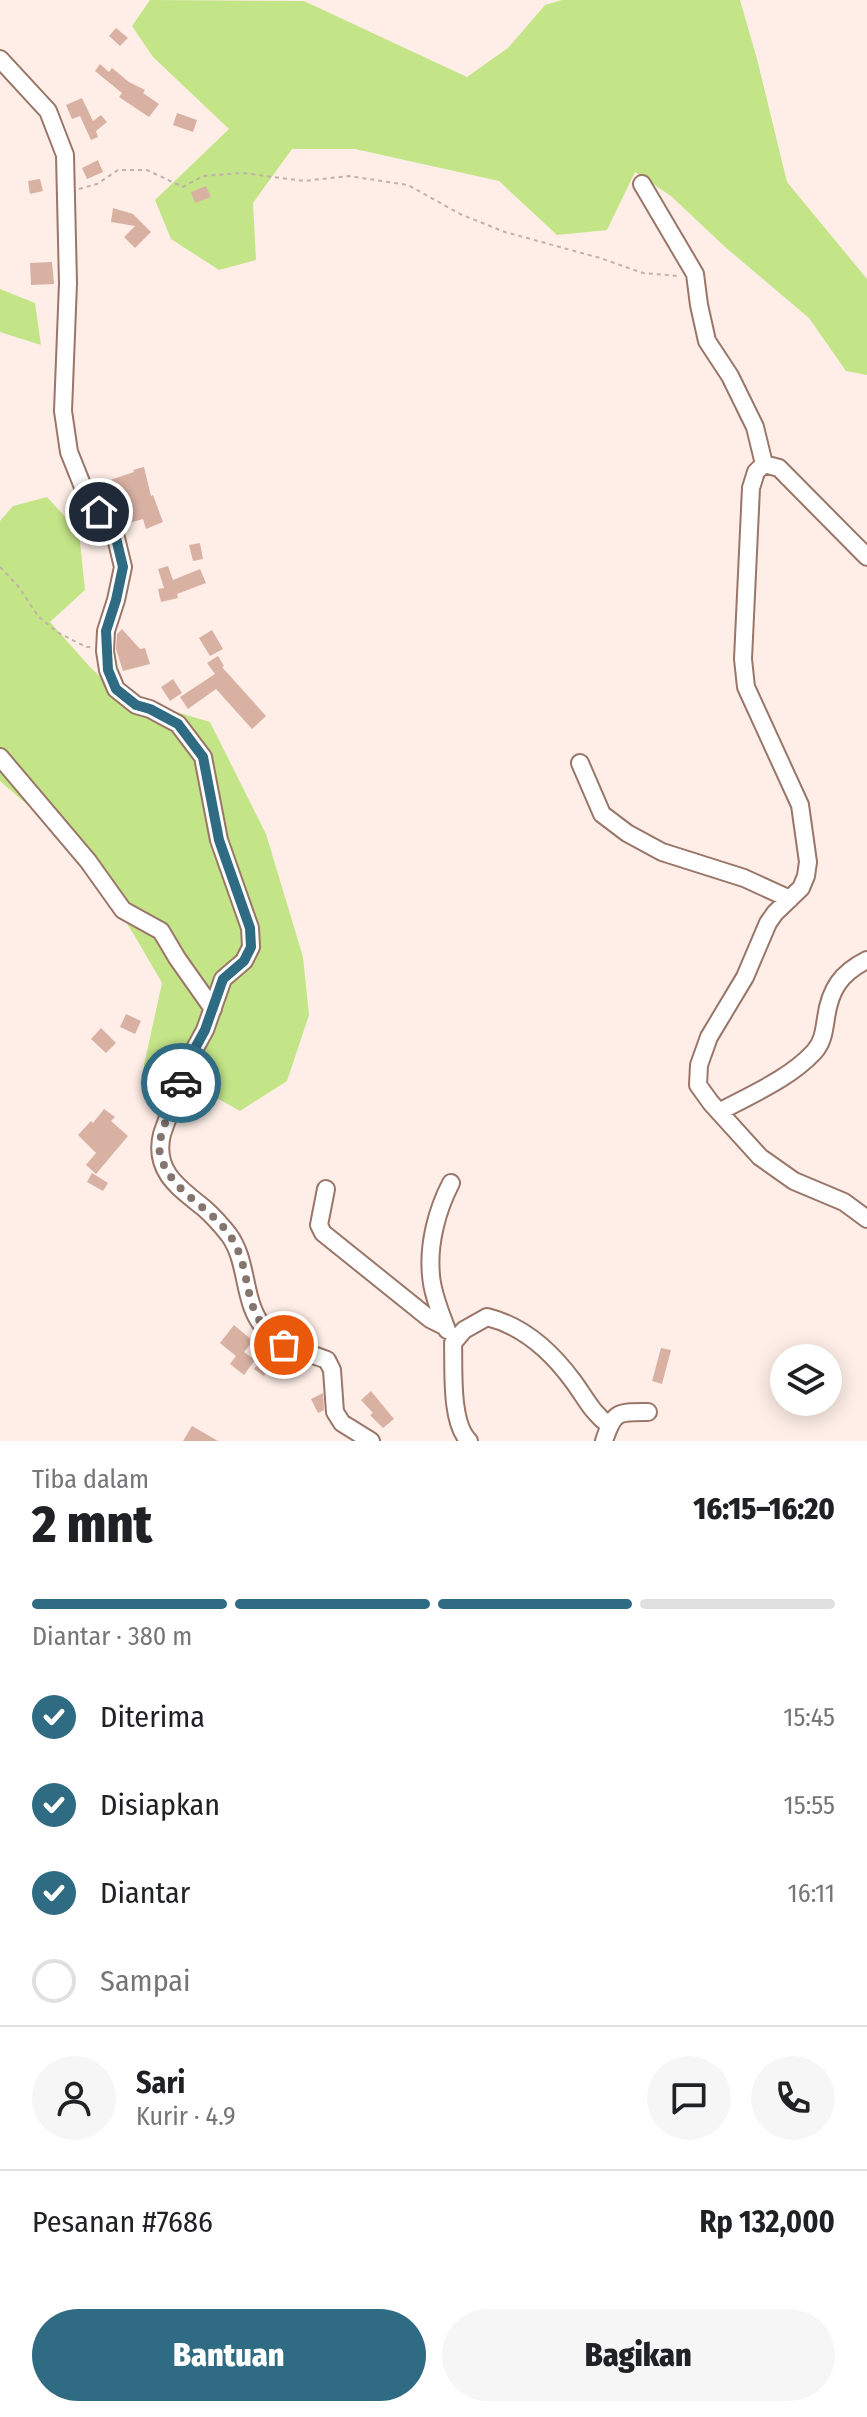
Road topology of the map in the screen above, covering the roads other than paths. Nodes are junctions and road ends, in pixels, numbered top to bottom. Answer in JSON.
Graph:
{"nodes":[{"id":1,"x":0,"y":59,"type":"edge"},
{"id":2,"x":642,"y":184,"type":"dead end"},
{"id":3,"x":764,"y":464,"type":"junction"},
{"id":4,"x":867,"y":557,"type":"edge"},
{"id":5,"x":0,"y":757,"type":"edge"},
{"id":6,"x":580,"y":763,"type":"dead end"},
{"id":7,"x":790,"y":899,"type":"junction"},
{"id":8,"x":867,"y":960,"type":"edge"},
{"id":9,"x":213,"y":1009,"type":"junction"},
{"id":10,"x":719,"y":1112,"type":"junction"},
{"id":11,"x":451,"y":1183,"type":"dead end"},
{"id":12,"x":326,"y":1189,"type":"dead end"},
{"id":13,"x":867,"y":1219,"type":"edge"},
{"id":14,"x":449,"y":1335,"type":"junction"},
{"id":15,"x":648,"y":1412,"type":"dead end"},
{"id":16,"x":606,"y":1433,"type":"edge"},
{"id":17,"x":371,"y":1441,"type":"edge"},
{"id":18,"x":469,"y":1441,"type":"edge"}],
"edges":[{"from":1,"to":9,"type":"street"},
{"from":2,"to":3,"type":"street"},
{"from":3,"to":4,"type":"street"},
{"from":3,"to":7,"type":"street"},
{"from":5,"to":9,"type":"street"},
{"from":6,"to":7,"type":"street"},
{"from":7,"to":10,"type":"street"},
{"from":8,"to":10,"type":"street"},
{"from":9,"to":17,"type":"street"},
{"from":10,"to":13,"type":"street"},
{"from":11,"to":14,"type":"street"},
{"from":12,"to":14,"type":"street"},
{"from":14,"to":16,"type":"street"},
{"from":14,"to":18,"type":"street"},
{"from":15,"to":16,"type":"street"}]}
